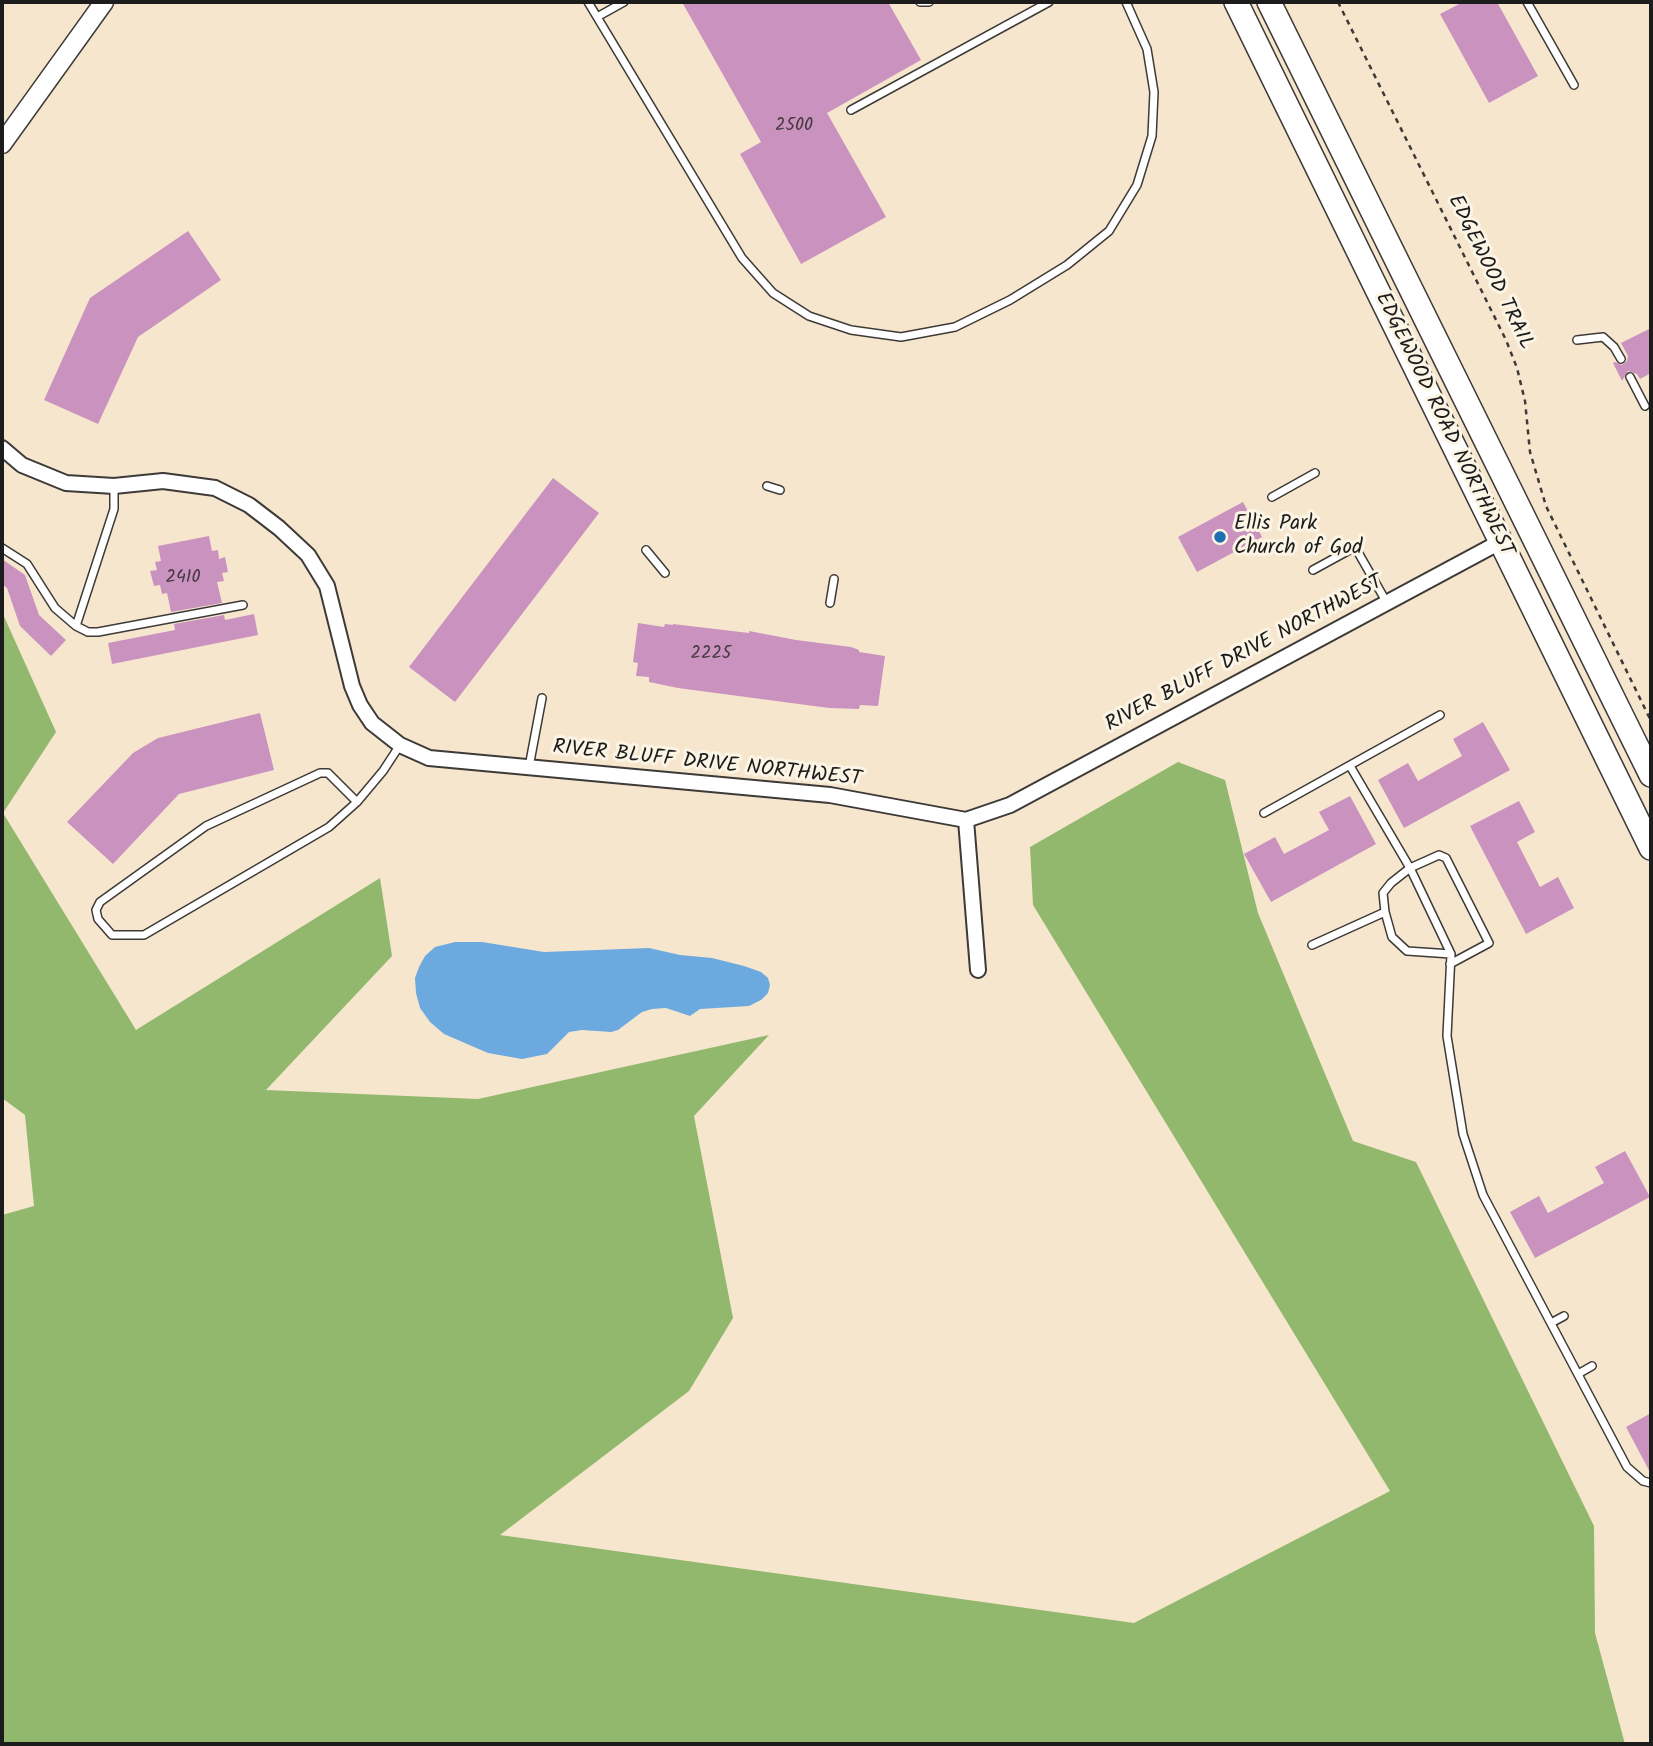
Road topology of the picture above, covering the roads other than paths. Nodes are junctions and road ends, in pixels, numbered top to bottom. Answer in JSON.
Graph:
{"nodes":[{"id":1,"x":104,"y":2,"type":"edge"},
{"id":2,"x":588,"y":2,"type":"edge"},
{"id":3,"x":624,"y":2,"type":"edge"},
{"id":4,"x":919,"y":2,"type":"edge"},
{"id":5,"x":929,"y":2,"type":"edge"},
{"id":6,"x":1049,"y":2,"type":"edge"},
{"id":7,"x":1126,"y":2,"type":"edge"},
{"id":8,"x":1236,"y":2,"type":"edge"},
{"id":9,"x":1269,"y":2,"type":"edge"},
{"id":10,"x":1527,"y":2,"type":"edge"},
{"id":11,"x":597,"y":17,"type":"junction"},
{"id":12,"x":1574,"y":85,"type":"dead end"},
{"id":13,"x":851,"y":110,"type":"dead end"},
{"id":14,"x":2,"y":144,"type":"edge"},
{"id":15,"x":1577,"y":340,"type":"dead end"},
{"id":16,"x":1621,"y":359,"type":"dead end"},
{"id":17,"x":1630,"y":377,"type":"dead end"},
{"id":18,"x":1645,"y":406,"type":"dead end"},
{"id":19,"x":2,"y":448,"type":"edge"},
{"id":20,"x":1315,"y":473,"type":"dead end"},
{"id":21,"x":114,"y":486,"type":"junction"},
{"id":22,"x":766,"y":486,"type":"dead end"},
{"id":23,"x":780,"y":490,"type":"dead end"},
{"id":24,"x":1272,"y":497,"type":"dead end"},
{"id":25,"x":1500,"y":542,"type":"junction"},
{"id":26,"x":2,"y":548,"type":"edge"},
{"id":27,"x":646,"y":550,"type":"dead end"},
{"id":28,"x":1312,"y":570,"type":"dead end"},
{"id":29,"x":665,"y":573,"type":"dead end"},
{"id":30,"x":834,"y":579,"type":"dead end"},
{"id":31,"x":830,"y":603,"type":"dead end"},
{"id":32,"x":1387,"y":603,"type":"junction"},
{"id":33,"x":243,"y":604,"type":"dead end"},
{"id":34,"x":76,"y":626,"type":"junction"},
{"id":35,"x":542,"y":698,"type":"dead end"},
{"id":36,"x":1440,"y":715,"type":"dead end"},
{"id":37,"x":400,"y":745,"type":"junction"},
{"id":38,"x":1350,"y":765,"type":"junction"},
{"id":39,"x":528,"y":767,"type":"junction"},
{"id":40,"x":1651,"y":775,"type":"edge"},
{"id":41,"x":357,"y":802,"type":"junction"},
{"id":42,"x":1265,"y":813,"type":"dead end"},
{"id":43,"x":966,"y":820,"type":"junction"},
{"id":44,"x":1651,"y":848,"type":"edge"},
{"id":45,"x":1410,"y":868,"type":"junction"},
{"id":46,"x":1385,"y":912,"type":"junction"},
{"id":47,"x":1312,"y":946,"type":"dead end"},
{"id":48,"x":1451,"y":954,"type":"junction"},
{"id":49,"x":1450,"y":964,"type":"junction"},
{"id":50,"x":978,"y":970,"type":"dead end"},
{"id":51,"x":1564,"y":1316,"type":"dead end"},
{"id":52,"x":1550,"y":1323,"type":"junction"},
{"id":53,"x":1592,"y":1366,"type":"dead end"},
{"id":54,"x":1577,"y":1374,"type":"junction"},
{"id":55,"x":1651,"y":1483,"type":"edge"}],
"edges":[{"from":1,"to":14,"type":"street"},
{"from":2,"to":11,"type":"lane"},
{"from":3,"to":11,"type":"lane"},
{"from":4,"to":5,"type":"lane"},
{"from":6,"to":13,"type":"lane"},
{"from":7,"to":11,"type":"lane"},
{"from":8,"to":25,"type":"main road","name":"EDGEWOOD ROAD NORTHWEST"},
{"from":9,"to":40,"type":"main road","name":"EDGEWOOD ROAD NORTHWEST"},
{"from":10,"to":12,"type":"lane"},
{"from":15,"to":16,"type":"lane"},
{"from":17,"to":18,"type":"lane"},
{"from":19,"to":21,"type":"street","name":"RIVER BLUFF DRIVE NORTHWEST"},
{"from":20,"to":24,"type":"lane"},
{"from":21,"to":34,"type":"lane"},
{"from":21,"to":37,"type":"street","name":"RIVER BLUFF DRIVE NORTHWEST"},
{"from":22,"to":23,"type":"lane"},
{"from":25,"to":32,"type":"street","name":"RIVER BLUFF DRIVE NORTHWEST"},
{"from":25,"to":44,"type":"main road","name":"EDGEWOOD ROAD NORTHWEST"},
{"from":26,"to":34,"type":"lane"},
{"from":27,"to":29,"type":"lane"},
{"from":28,"to":32,"type":"lane"},
{"from":30,"to":31,"type":"lane"},
{"from":32,"to":43,"type":"street","name":"RIVER BLUFF DRIVE NORTHWEST"},
{"from":33,"to":34,"type":"lane"},
{"from":35,"to":39,"type":"lane"},
{"from":36,"to":38,"type":"lane"},
{"from":37,"to":39,"type":"street","name":"RIVER BLUFF DRIVE NORTHWEST"},
{"from":37,"to":41,"type":"lane"},
{"from":38,"to":42,"type":"lane"},
{"from":38,"to":45,"type":"lane"},
{"from":39,"to":43,"type":"street","name":"RIVER BLUFF DRIVE NORTHWEST"},
{"from":41,"to":41,"type":"lane"},
{"from":43,"to":50,"type":"street"},
{"from":45,"to":46,"type":"lane"},
{"from":45,"to":48,"type":"lane"},
{"from":45,"to":49,"type":"lane"},
{"from":46,"to":47,"type":"lane"},
{"from":46,"to":48,"type":"lane"},
{"from":48,"to":49,"type":"lane"},
{"from":49,"to":52,"type":"lane"},
{"from":51,"to":52,"type":"lane"},
{"from":52,"to":54,"type":"lane"},
{"from":53,"to":54,"type":"lane"},
{"from":54,"to":55,"type":"lane"}]}
